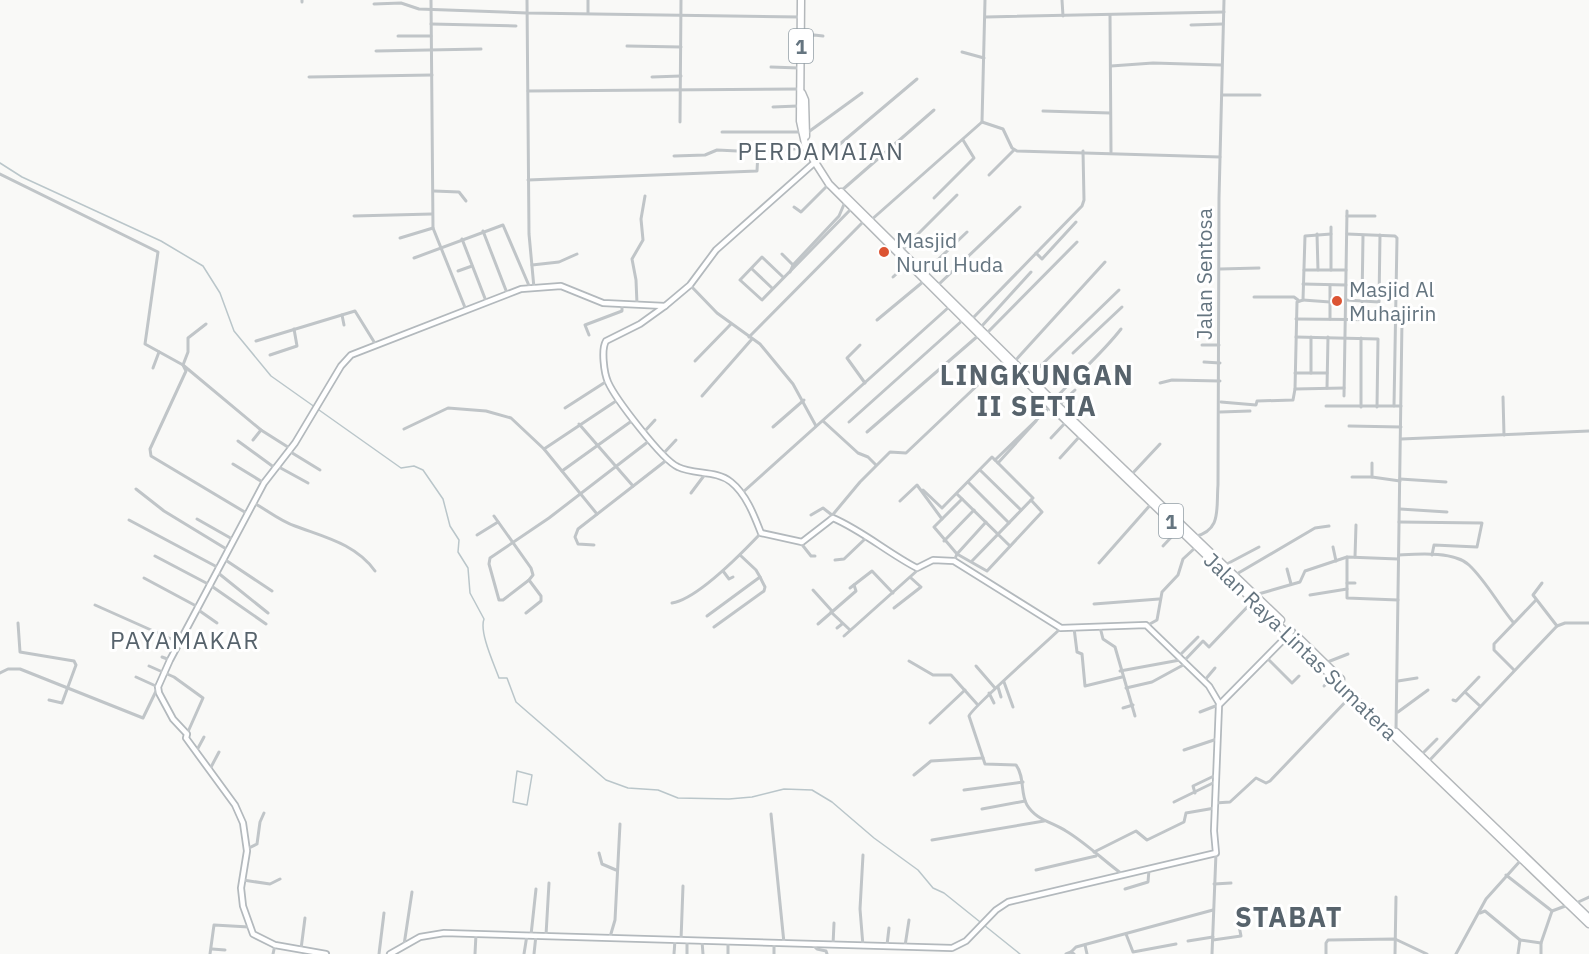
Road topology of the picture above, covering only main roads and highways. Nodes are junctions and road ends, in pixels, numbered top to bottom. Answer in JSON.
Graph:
{"nodes":[{"id":1,"x":801,"y":0,"type":"edge"},
{"id":2,"x":801,"y":91,"type":"junction"},
{"id":3,"x":803,"y":133,"type":"junction"},
{"id":4,"x":867,"y":222,"type":"junction"},
{"id":5,"x":924,"y":277,"type":"junction"},
{"id":6,"x":952,"y":305,"type":"junction"},
{"id":7,"x":982,"y":333,"type":"junction"},
{"id":8,"x":1054,"y":404,"type":"junction"},
{"id":9,"x":1192,"y":538,"type":"junction"},
{"id":10,"x":1255,"y":597,"type":"junction"},
{"id":11,"x":1290,"y":632,"type":"junction"},
{"id":12,"x":1395,"y":733,"type":"junction"},
{"id":13,"x":1426,"y":765,"type":"junction"},
{"id":14,"x":1571,"y":905,"type":"junction"},
{"id":15,"x":1589,"y":918,"type":"edge"},
{"id":16,"x":1589,"y":924,"type":"edge"}],
"edges":[{"from":1,"to":2,"type":"highway","name":"Jalan Raya Lintas Sumatera","number":"1"},
{"from":2,"to":3,"type":"highway","name":"Jalan Raya Lintas Sumatera","number":"1"},
{"from":2,"to":3,"type":"highway","name":"Jalan Raya Lintas Sumatera","number":"1"},
{"from":3,"to":4,"type":"highway","name":"Jalan Raya Lintas Sumatera","number":"1"},
{"from":3,"to":4,"type":"highway","name":"Jalan Raya Lintas Sumatera","number":"1"},
{"from":4,"to":5,"type":"highway","name":"Jalan Raya Lintas Sumatera","number":"1"},
{"from":4,"to":5,"type":"highway","name":"Jalan Raya Lintas Sumatera","number":"1"},
{"from":5,"to":6,"type":"highway","name":"Jalan Raya Lintas Sumatera","number":"1"},
{"from":5,"to":6,"type":"highway","name":"Jalan Raya Lintas Sumatera","number":"1"},
{"from":6,"to":7,"type":"highway","name":"Jalan Raya Lintas Sumatera","number":"1"},
{"from":7,"to":8,"type":"highway","name":"Jalan Raya Lintas Sumatera","number":"1"},
{"from":7,"to":8,"type":"highway","name":"Jalan Raya Lintas Sumatera","number":"1"},
{"from":8,"to":9,"type":"highway","name":"Jalan Raya Lintas Sumatera","number":"1"},
{"from":8,"to":9,"type":"highway","name":"Jalan Raya Lintas Sumatera","number":"1"},
{"from":9,"to":10,"type":"highway","name":"Jalan Raya Lintas Sumatera","number":"1"},
{"from":9,"to":10,"type":"highway","name":"Jalan Raya Lintas Sumatera","number":"1"},
{"from":10,"to":11,"type":"highway","name":"Jalan Raya Lintas Sumatera","number":"1"},
{"from":11,"to":12,"type":"highway","name":"Jalan Raya Lintas Sumatera","number":"1"},
{"from":11,"to":12,"type":"highway","name":"Jalan Raya Lintas Sumatera","number":"1"},
{"from":12,"to":13,"type":"highway","name":"Jalan Raya Lintas Sumatera","number":"1"},
{"from":12,"to":13,"type":"highway","name":"Jalan Raya Lintas Sumatera","number":"1"},
{"from":13,"to":14,"type":"highway","name":"Jalan Raya Lintas Sumatera","number":"1"},
{"from":14,"to":15,"type":"highway","name":"Jalan Raya Lintas Sumatera","number":"1"},
{"from":14,"to":16,"type":"highway","name":"Jalan Raya Lintas Sumatera","number":"1"}]}
